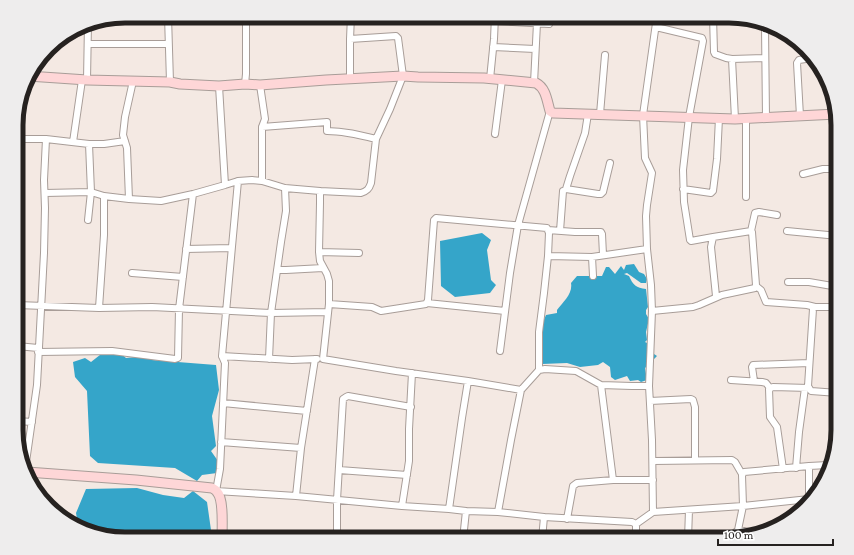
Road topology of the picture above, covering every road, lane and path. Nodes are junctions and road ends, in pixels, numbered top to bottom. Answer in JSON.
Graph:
{"nodes":[{"id":1,"x":168,"y":23,"type":"edge"},
{"id":2,"x":246,"y":23,"type":"edge"},
{"id":3,"x":351,"y":23,"type":"edge"},
{"id":4,"x":495,"y":23,"type":"edge"},
{"id":5,"x":537,"y":23,"type":"joint"},
{"id":6,"x":656,"y":23,"type":"edge"},
{"id":7,"x":713,"y":23,"type":"edge"},
{"id":8,"x":549,"y":24,"type":"dead end"},
{"id":9,"x":656,"y":27,"type":"junction"},
{"id":10,"x":88,"y":30,"type":"edge"},
{"id":11,"x":765,"y":30,"type":"edge"},
{"id":12,"x":350,"y":39,"type":"junction"},
{"id":13,"x":88,"y":44,"type":"junction"},
{"id":14,"x":168,"y":44,"type":"junction"},
{"id":15,"x":493,"y":47,"type":"junction"},
{"id":16,"x":535,"y":49,"type":"junction"},
{"id":17,"x":605,"y":55,"type":"dead end"},
{"id":18,"x":765,"y":58,"type":"junction"},
{"id":19,"x":732,"y":59,"type":"junction"},
{"id":20,"x":806,"y":59,"type":"edge"},
{"id":21,"x":403,"y":76,"type":"junction"},
{"id":22,"x":36,"y":77,"type":"edge"},
{"id":23,"x":350,"y":78,"type":"junction"},
{"id":24,"x":490,"y":79,"type":"junction"},
{"id":25,"x":84,"y":80,"type":"junction"},
{"id":26,"x":502,"y":80,"type":"junction"},
{"id":27,"x":133,"y":81,"type":"junction"},
{"id":28,"x":170,"y":82,"type":"junction"},
{"id":29,"x":534,"y":83,"type":"junction"},
{"id":30,"x":246,"y":84,"type":"junction"},
{"id":31,"x":260,"y":85,"type":"junction"},
{"id":32,"x":219,"y":86,"type":"junction"},
{"id":33,"x":550,"y":111,"type":"junction"},
{"id":34,"x":588,"y":114,"type":"junction"},
{"id":35,"x":600,"y":114,"type":"junction"},
{"id":36,"x":830,"y":114,"type":"edge"},
{"id":37,"x":642,"y":115,"type":"junction"},
{"id":38,"x":800,"y":116,"type":"junction"},
{"id":39,"x":689,"y":117,"type":"junction"},
{"id":40,"x":719,"y":118,"type":"junction"},
{"id":41,"x":735,"y":118,"type":"junction"},
{"id":42,"x":746,"y":118,"type":"junction"},
{"id":43,"x":766,"y":118,"type":"junction"},
{"id":44,"x":262,"y":127,"type":"junction"},
{"id":45,"x":494,"y":134,"type":"dead end"},
{"id":46,"x":23,"y":139,"type":"edge"},
{"id":47,"x":46,"y":139,"type":"junction"},
{"id":48,"x":376,"y":139,"type":"junction"},
{"id":49,"x":125,"y":141,"type":"junction"},
{"id":50,"x":73,"y":142,"type":"junction"},
{"id":51,"x":89,"y":144,"type":"junction"},
{"id":52,"x":610,"y":163,"type":"dead end"},
{"id":53,"x":831,"y":169,"type":"edge"},
{"id":54,"x":803,"y":174,"type":"dead end"},
{"id":55,"x":238,"y":181,"type":"junction"},
{"id":56,"x":262,"y":181,"type":"junction"},
{"id":57,"x":225,"y":185,"type":"junction"},
{"id":58,"x":286,"y":188,"type":"junction"},
{"id":59,"x":683,"y":189,"type":"junction"},
{"id":60,"x":320,"y":191,"type":"junction"},
{"id":61,"x":563,"y":191,"type":"dead end"},
{"id":62,"x":91,"y":192,"type":"junction"},
{"id":63,"x":45,"y":193,"type":"junction"},
{"id":64,"x":193,"y":194,"type":"junction"},
{"id":65,"x":104,"y":196,"type":"junction"},
{"id":66,"x":746,"y":197,"type":"dead end"},
{"id":67,"x":129,"y":199,"type":"junction"},
{"id":68,"x":777,"y":215,"type":"dead end"},
{"id":69,"x":88,"y":220,"type":"dead end"},
{"id":70,"x":518,"y":225,"type":"junction"},
{"id":71,"x":548,"y":230,"type":"junction"},
{"id":72,"x":560,"y":231,"type":"junction"},
{"id":73,"x":751,"y":231,"type":"junction"},
{"id":74,"x":787,"y":231,"type":"dead end"},
{"id":75,"x":831,"y":235,"type":"edge"},
{"id":76,"x":713,"y":237,"type":"junction"},
{"id":77,"x":231,"y":248,"type":"junction"},
{"id":78,"x":186,"y":249,"type":"junction"},
{"id":79,"x":647,"y":249,"type":"junction"},
{"id":80,"x":319,"y":252,"type":"junction"},
{"id":81,"x":359,"y":253,"type":"dead end"},
{"id":82,"x":603,"y":255,"type":"junction"},
{"id":83,"x":548,"y":256,"type":"junction"},
{"id":84,"x":592,"y":257,"type":"junction"},
{"id":85,"x":323,"y":268,"type":"junction"},
{"id":86,"x":277,"y":270,"type":"junction"},
{"id":87,"x":132,"y":273,"type":"dead end"},
{"id":88,"x":593,"y":276,"type":"dead end"},
{"id":89,"x":183,"y":277,"type":"junction"},
{"id":90,"x":788,"y":282,"type":"dead end"},
{"id":91,"x":756,"y":286,"type":"junction"},
{"id":92,"x":831,"y":286,"type":"edge"},
{"id":93,"x":716,"y":296,"type":"junction"},
{"id":94,"x":427,"y":303,"type":"junction"},
{"id":95,"x":329,"y":304,"type":"junction"},
{"id":96,"x":23,"y":305,"type":"edge"},
{"id":97,"x":41,"y":306,"type":"junction"},
{"id":98,"x":815,"y":307,"type":"junction"},
{"id":99,"x":831,"y":307,"type":"edge"},
{"id":100,"x":99,"y":308,"type":"junction"},
{"id":101,"x":179,"y":309,"type":"junction"},
{"id":102,"x":226,"y":311,"type":"junction"},
{"id":103,"x":505,"y":311,"type":"junction"},
{"id":104,"x":652,"y":311,"type":"junction"},
{"id":105,"x":328,"y":312,"type":"junction"},
{"id":106,"x":271,"y":313,"type":"junction"},
{"id":107,"x":23,"y":347,"type":"edge"},
{"id":108,"x":38,"y":350,"type":"junction"},
{"id":109,"x":500,"y":351,"type":"dead end"},
{"id":110,"x":222,"y":356,"type":"junction"},
{"id":111,"x":269,"y":359,"type":"junction"},
{"id":112,"x":315,"y":359,"type":"junction"},
{"id":113,"x":322,"y":359,"type":"junction"},
{"id":114,"x":809,"y":363,"type":"junction"},
{"id":115,"x":539,"y":370,"type":"junction"},
{"id":116,"x":412,"y":373,"type":"junction"},
{"id":117,"x":731,"y":380,"type":"dead end"},
{"id":118,"x":468,"y":381,"type":"junction"},
{"id":119,"x":754,"y":382,"type":"junction"},
{"id":120,"x":601,"y":385,"type":"junction"},
{"id":121,"x":649,"y":386,"type":"junction"},
{"id":122,"x":770,"y":388,"type":"junction"},
{"id":123,"x":807,"y":388,"type":"junction"},
{"id":124,"x":521,"y":390,"type":"junction"},
{"id":125,"x":831,"y":393,"type":"edge"},
{"id":126,"x":650,"y":401,"type":"junction"},
{"id":127,"x":223,"y":403,"type":"junction"},
{"id":128,"x":411,"y":407,"type":"junction"},
{"id":129,"x":307,"y":411,"type":"junction"},
{"id":130,"x":23,"y":421,"type":"edge"},
{"id":131,"x":32,"y":422,"type":"junction"},
{"id":132,"x":221,"y":442,"type":"junction"},
{"id":133,"x":301,"y":448,"type":"junction"},
{"id":134,"x":27,"y":459,"type":"edge"},
{"id":135,"x":695,"y":460,"type":"junction"},
{"id":136,"x":653,"y":461,"type":"junction"},
{"id":137,"x":825,"y":465,"type":"edge"},
{"id":138,"x":809,"y":466,"type":"junction"},
{"id":139,"x":796,"y":468,"type":"junction"},
{"id":140,"x":783,"y":469,"type":"junction"},
{"id":141,"x":339,"y":470,"type":"junction"},
{"id":142,"x":32,"y":472,"type":"edge"},
{"id":143,"x":742,"y":474,"type":"junction"},
{"id":144,"x":407,"y":475,"type":"junction"},
{"id":145,"x":613,"y":480,"type":"junction"},
{"id":146,"x":653,"y":480,"type":"junction"},
{"id":147,"x":216,"y":491,"type":"junction"},
{"id":148,"x":810,"y":492,"type":"edge"},
{"id":149,"x":296,"y":496,"type":"junction"},
{"id":150,"x":338,"y":500,"type":"junction"},
{"id":151,"x":802,"y":501,"type":"edge"},
{"id":152,"x":402,"y":506,"type":"junction"},
{"id":153,"x":743,"y":506,"type":"junction"},
{"id":154,"x":450,"y":509,"type":"junction"},
{"id":155,"x":689,"y":510,"type":"junction"},
{"id":156,"x":466,"y":511,"type":"junction"},
{"id":157,"x":498,"y":512,"type":"junction"},
{"id":158,"x":653,"y":512,"type":"junction"},
{"id":159,"x":544,"y":518,"type":"junction"},
{"id":160,"x":568,"y":519,"type":"junction"},
{"id":161,"x":636,"y":524,"type":"junction"},
{"id":162,"x":738,"y":530,"type":"junction"},
{"id":163,"x":743,"y":531,"type":"edge"},
{"id":164,"x":222,"y":532,"type":"edge"},
{"id":165,"x":337,"y":532,"type":"edge"},
{"id":166,"x":464,"y":532,"type":"edge"},
{"id":167,"x":543,"y":532,"type":"edge"},
{"id":168,"x":636,"y":532,"type":"edge"},
{"id":169,"x":688,"y":532,"type":"edge"},
{"id":170,"x":736,"y":532,"type":"edge"}],
"edges":[{"from":1,"to":14,"type":"street"},
{"from":2,"to":30,"type":"street"},
{"from":3,"to":12,"type":"street"},
{"from":4,"to":15,"type":"street"},
{"from":5,"to":8,"type":"street"},
{"from":5,"to":16,"type":"street"},
{"from":6,"to":9,"type":"street"},
{"from":7,"to":19,"type":"street"},
{"from":9,"to":37,"type":"street"},
{"from":9,"to":39,"type":"street"},
{"from":10,"to":13,"type":"street"},
{"from":11,"to":18,"type":"street"},
{"from":12,"to":21,"type":"street"},
{"from":12,"to":23,"type":"street"},
{"from":13,"to":14,"type":"street"},
{"from":13,"to":25,"type":"street"},
{"from":14,"to":28,"type":"street"},
{"from":15,"to":16,"type":"street"},
{"from":15,"to":24,"type":"street"},
{"from":16,"to":29,"type":"street"},
{"from":17,"to":35,"type":"street"},
{"from":18,"to":19,"type":"street"},
{"from":18,"to":43,"type":"street"},
{"from":19,"to":41,"type":"street"},
{"from":20,"to":38,"type":"street"},
{"from":21,"to":23,"type":"street"},
{"from":21,"to":24,"type":"street"},
{"from":21,"to":48,"type":"street"},
{"from":22,"to":25,"type":"street"},
{"from":23,"to":31,"type":"street"},
{"from":24,"to":26,"type":"street"},
{"from":25,"to":27,"type":"street"},
{"from":25,"to":50,"type":"street"},
{"from":26,"to":29,"type":"street"},
{"from":26,"to":45,"type":"street"},
{"from":27,"to":28,"type":"street"},
{"from":27,"to":49,"type":"street"},
{"from":28,"to":32,"type":"street"},
{"from":29,"to":33,"type":"street"},
{"from":30,"to":31,"type":"street"},
{"from":30,"to":32,"type":"street"},
{"from":31,"to":44,"type":"street"},
{"from":32,"to":57,"type":"street"},
{"from":33,"to":34,"type":"street"},
{"from":33,"to":70,"type":"street"},
{"from":34,"to":35,"type":"street"},
{"from":34,"to":52,"type":"street"},
{"from":35,"to":37,"type":"street"},
{"from":36,"to":38,"type":"street"},
{"from":37,"to":39,"type":"street"},
{"from":37,"to":79,"type":"street"},
{"from":38,"to":43,"type":"street"},
{"from":39,"to":40,"type":"street"},
{"from":39,"to":59,"type":"street"},
{"from":40,"to":41,"type":"street"},
{"from":40,"to":59,"type":"street"},
{"from":41,"to":42,"type":"street"},
{"from":42,"to":43,"type":"street"},
{"from":42,"to":66,"type":"street"},
{"from":44,"to":48,"type":"street"},
{"from":44,"to":56,"type":"street"},
{"from":46,"to":47,"type":"street"},
{"from":47,"to":50,"type":"street"},
{"from":47,"to":63,"type":"street"},
{"from":48,"to":60,"type":"street"},
{"from":49,"to":51,"type":"street"},
{"from":49,"to":67,"type":"street"},
{"from":50,"to":51,"type":"street"},
{"from":51,"to":62,"type":"street"},
{"from":53,"to":54,"type":"street"},
{"from":55,"to":56,"type":"street"},
{"from":55,"to":57,"type":"street"},
{"from":55,"to":77,"type":"street"},
{"from":56,"to":58,"type":"street"},
{"from":57,"to":64,"type":"street"},
{"from":58,"to":60,"type":"street"},
{"from":58,"to":86,"type":"street"},
{"from":59,"to":76,"type":"street"},
{"from":60,"to":80,"type":"street"},
{"from":61,"to":72,"type":"street"},
{"from":62,"to":63,"type":"street"},
{"from":62,"to":65,"type":"street"},
{"from":62,"to":69,"type":"street"},
{"from":63,"to":97,"type":"street"},
{"from":64,"to":67,"type":"street"},
{"from":64,"to":78,"type":"street"},
{"from":65,"to":67,"type":"street"},
{"from":65,"to":100,"type":"street"},
{"from":68,"to":73,"type":"street"},
{"from":70,"to":71,"type":"street"},
{"from":70,"to":94,"type":"street"},
{"from":70,"to":103,"type":"street"},
{"from":71,"to":72,"type":"street"},
{"from":71,"to":83,"type":"street"},
{"from":72,"to":82,"type":"street"},
{"from":73,"to":76,"type":"street"},
{"from":73,"to":91,"type":"street"},
{"from":74,"to":75,"type":"street"},
{"from":76,"to":93,"type":"street"},
{"from":77,"to":78,"type":"street"},
{"from":77,"to":102,"type":"street"},
{"from":78,"to":89,"type":"street"},
{"from":79,"to":82,"type":"street"},
{"from":79,"to":104,"type":"street"},
{"from":80,"to":81,"type":"street"},
{"from":80,"to":85,"type":"street"},
{"from":82,"to":84,"type":"street"},
{"from":83,"to":84,"type":"street"},
{"from":83,"to":115,"type":"street"},
{"from":84,"to":88,"type":"street"},
{"from":85,"to":86,"type":"street"},
{"from":85,"to":95,"type":"street"},
{"from":86,"to":106,"type":"street"},
{"from":87,"to":89,"type":"street"},
{"from":89,"to":101,"type":"street"},
{"from":90,"to":92,"type":"street"},
{"from":91,"to":93,"type":"street"},
{"from":91,"to":98,"type":"street"},
{"from":93,"to":104,"type":"street"},
{"from":94,"to":95,"type":"street"},
{"from":94,"to":103,"type":"street"},
{"from":95,"to":105,"type":"street"},
{"from":96,"to":97,"type":"street"},
{"from":97,"to":100,"type":"street"},
{"from":97,"to":108,"type":"street"},
{"from":98,"to":99,"type":"street"},
{"from":98,"to":114,"type":"street"},
{"from":100,"to":101,"type":"street"},
{"from":101,"to":102,"type":"street"},
{"from":101,"to":108,"type":"street"},
{"from":102,"to":106,"type":"street"},
{"from":102,"to":110,"type":"street"},
{"from":103,"to":109,"type":"street"},
{"from":104,"to":121,"type":"street"},
{"from":105,"to":106,"type":"street"},
{"from":105,"to":113,"type":"street"},
{"from":106,"to":111,"type":"street"},
{"from":107,"to":108,"type":"street"},
{"from":108,"to":131,"type":"street"},
{"from":110,"to":111,"type":"street"},
{"from":110,"to":127,"type":"street"},
{"from":111,"to":112,"type":"street"},
{"from":112,"to":113,"type":"street"},
{"from":112,"to":129,"type":"street"},
{"from":113,"to":116,"type":"street"},
{"from":114,"to":119,"type":"street"},
{"from":114,"to":123,"type":"street"},
{"from":115,"to":120,"type":"street"},
{"from":115,"to":124,"type":"street"},
{"from":116,"to":118,"type":"street"},
{"from":116,"to":128,"type":"street"},
{"from":117,"to":119,"type":"street"},
{"from":118,"to":124,"type":"street"},
{"from":118,"to":154,"type":"street"},
{"from":119,"to":122,"type":"street"},
{"from":120,"to":121,"type":"street"},
{"from":120,"to":145,"type":"street"},
{"from":121,"to":126,"type":"street"},
{"from":122,"to":123,"type":"street"},
{"from":122,"to":140,"type":"street"},
{"from":123,"to":125,"type":"street"},
{"from":123,"to":139,"type":"street"},
{"from":124,"to":157,"type":"street"},
{"from":126,"to":135,"type":"street"},
{"from":126,"to":136,"type":"street"},
{"from":127,"to":129,"type":"street"},
{"from":127,"to":132,"type":"street"},
{"from":128,"to":141,"type":"street"},
{"from":128,"to":144,"type":"street"},
{"from":129,"to":133,"type":"street"},
{"from":130,"to":131,"type":"street"},
{"from":131,"to":134,"type":"street"},
{"from":132,"to":133,"type":"street"},
{"from":132,"to":147,"type":"street"},
{"from":133,"to":149,"type":"street"},
{"from":135,"to":136,"type":"street"},
{"from":135,"to":143,"type":"street"},
{"from":136,"to":146,"type":"street"},
{"from":137,"to":138,"type":"street"},
{"from":138,"to":139,"type":"street"},
{"from":138,"to":148,"type":"street"},
{"from":139,"to":140,"type":"street"},
{"from":140,"to":143,"type":"street"},
{"from":141,"to":144,"type":"street"},
{"from":141,"to":150,"type":"street"},
{"from":142,"to":147,"type":"street"},
{"from":143,"to":153,"type":"street"},
{"from":144,"to":152,"type":"street"},
{"from":145,"to":146,"type":"street"},
{"from":145,"to":160,"type":"street"},
{"from":146,"to":158,"type":"street"},
{"from":147,"to":149,"type":"street"},
{"from":147,"to":164,"type":"street"},
{"from":149,"to":150,"type":"street"},
{"from":150,"to":152,"type":"street"},
{"from":150,"to":165,"type":"street"},
{"from":151,"to":153,"type":"street"},
{"from":152,"to":154,"type":"street"},
{"from":153,"to":155,"type":"street"},
{"from":153,"to":162,"type":"street"},
{"from":154,"to":156,"type":"street"},
{"from":155,"to":158,"type":"street"},
{"from":155,"to":169,"type":"street"},
{"from":156,"to":157,"type":"street"},
{"from":156,"to":166,"type":"street"},
{"from":157,"to":159,"type":"street"},
{"from":158,"to":161,"type":"street"},
{"from":159,"to":160,"type":"street"},
{"from":159,"to":167,"type":"street"},
{"from":160,"to":161,"type":"street"},
{"from":161,"to":168,"type":"street"},
{"from":162,"to":163,"type":"street"},
{"from":162,"to":170,"type":"street"}]}
